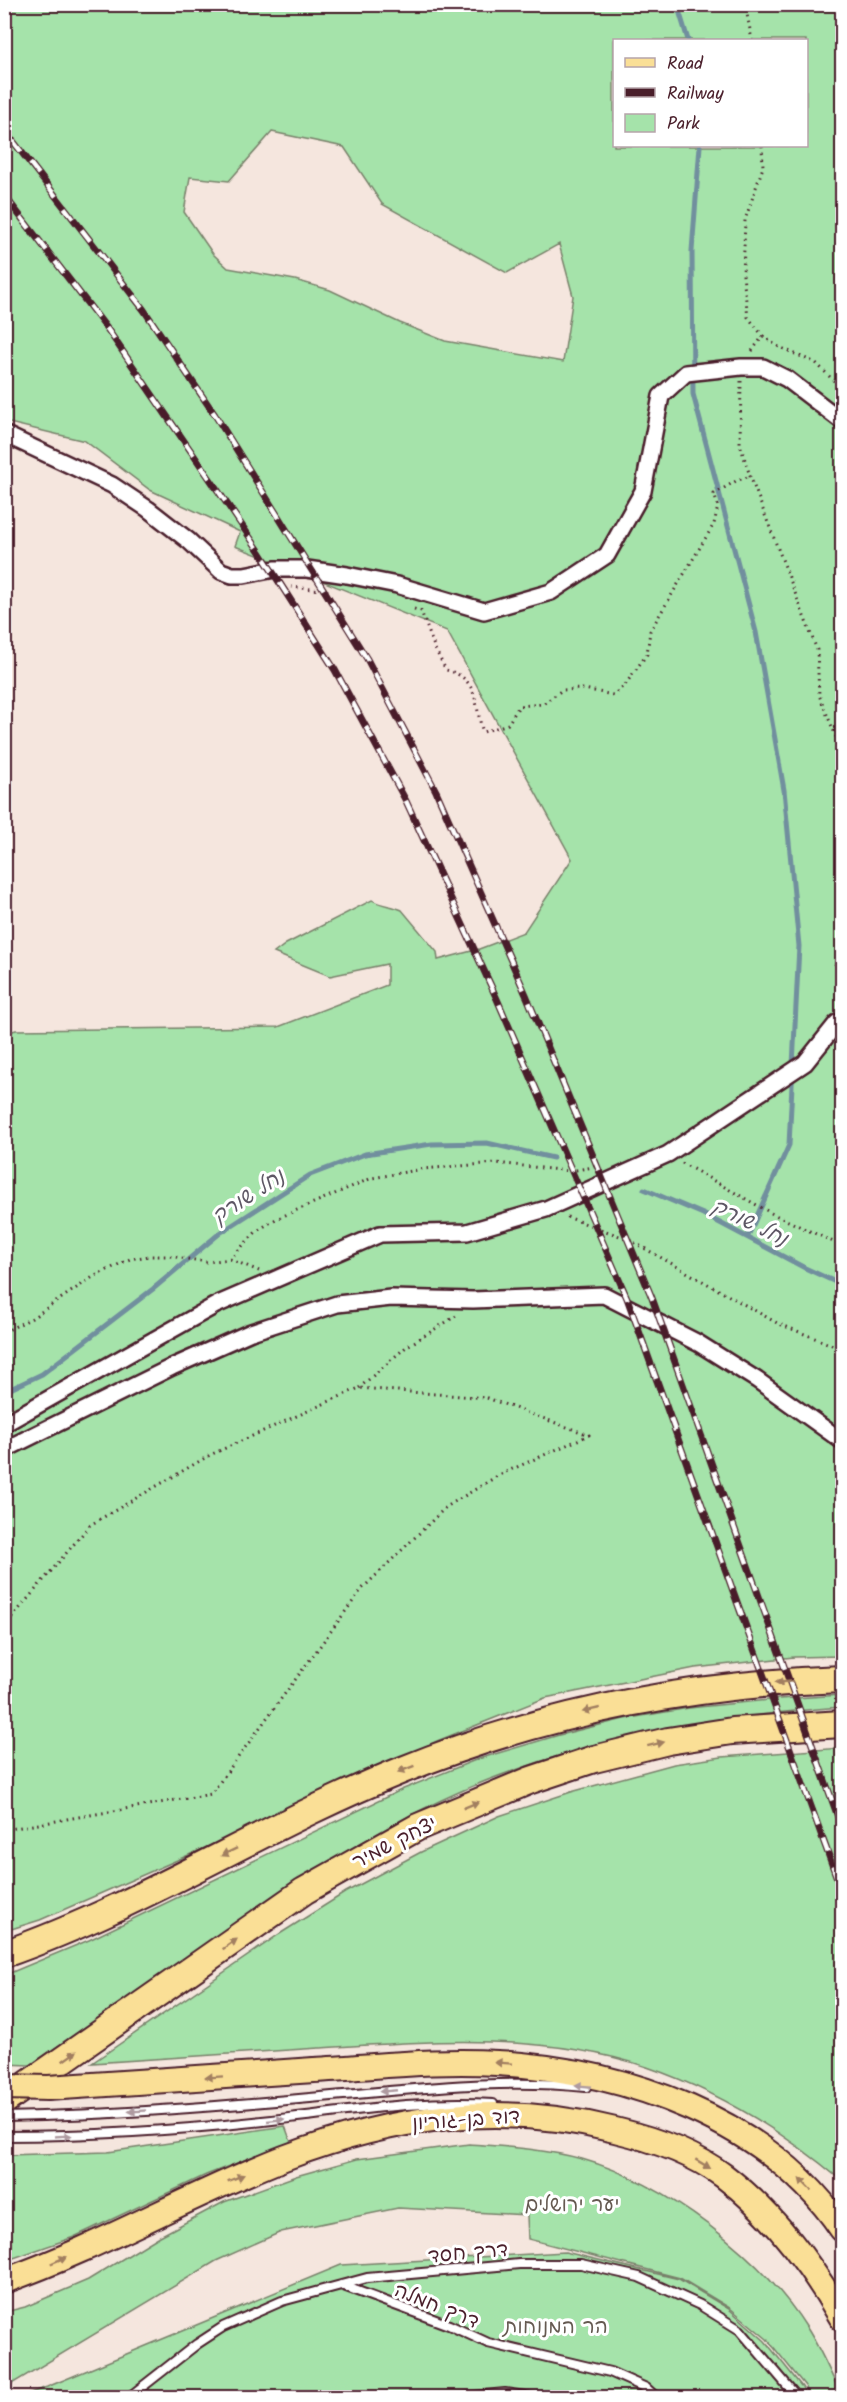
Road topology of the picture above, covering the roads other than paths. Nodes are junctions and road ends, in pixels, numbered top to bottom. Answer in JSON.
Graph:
{"nodes":[{"id":1,"x":843,"y":421,"type":"edge"},
{"id":2,"x":4,"y":434,"type":"edge"},
{"id":3,"x":837,"y":1023,"type":"dead end"},
{"id":4,"x":4,"y":1424,"type":"edge"},
{"id":5,"x":843,"y":1442,"type":"edge"},
{"id":6,"x":4,"y":1450,"type":"edge"},
{"id":7,"x":843,"y":1680,"type":"edge"},
{"id":8,"x":843,"y":1724,"type":"edge"},
{"id":9,"x":4,"y":1954,"type":"edge"},
{"id":10,"x":4,"y":2087,"type":"edge"},
{"id":11,"x":591,"y":2087,"type":"dead end"},
{"id":12,"x":603,"y":2088,"type":"dead end"},
{"id":13,"x":4,"y":2101,"type":"edge"},
{"id":14,"x":506,"y":2105,"type":"dead end"},
{"id":15,"x":537,"y":2108,"type":"dead end"},
{"id":16,"x":701,"y":2112,"type":"junction"},
{"id":17,"x":4,"y":2117,"type":"edge"},
{"id":18,"x":4,"y":2136,"type":"edge"},
{"id":19,"x":651,"y":2138,"type":"junction"},
{"id":20,"x":843,"y":2229,"type":"edge"},
{"id":21,"x":4,"y":2281,"type":"edge"},
{"id":22,"x":340,"y":2285,"type":"junction"},
{"id":23,"x":843,"y":2318,"type":"edge"},
{"id":24,"x":128,"y":2397,"type":"edge"},
{"id":25,"x":454,"y":2397,"type":"edge"},
{"id":26,"x":538,"y":2397,"type":"edge"},
{"id":27,"x":657,"y":2397,"type":"edge"},
{"id":28,"x":798,"y":2397,"type":"edge"}],
"edges":[{"from":1,"to":2,"type":"street"},
{"from":3,"to":4,"type":"street"},
{"from":5,"to":6,"type":"street"},
{"from":7,"to":9,"type":"highway","one_way":true},
{"from":13,"to":8,"type":"highway","name":"יצחק שמיר","one_way":true},
{"from":16,"to":10,"type":"main road","one_way":true,"bridge":true},
{"from":11,"to":17,"type":"lane","one_way":true},
{"from":12,"to":16,"type":"lane"},
{"from":18,"to":14,"type":"lane","one_way":true},
{"from":15,"to":19,"type":"lane"},
{"from":20,"to":16,"type":"main road","one_way":true},
{"from":21,"to":19,"type":"main road","name":"דוד בן-גוריון","one_way":true},
{"from":19,"to":23,"type":"main road","name":"דוד בן-גוריון","one_way":true},
{"from":22,"to":24,"type":"lane","name":"דרך חסד"},
{"from":22,"to":27,"type":"lane","name":"דרך חמלה"},
{"from":22,"to":28,"type":"lane","name":"דרך חסד"},
{"from":25,"to":26,"type":"lane"}]}
